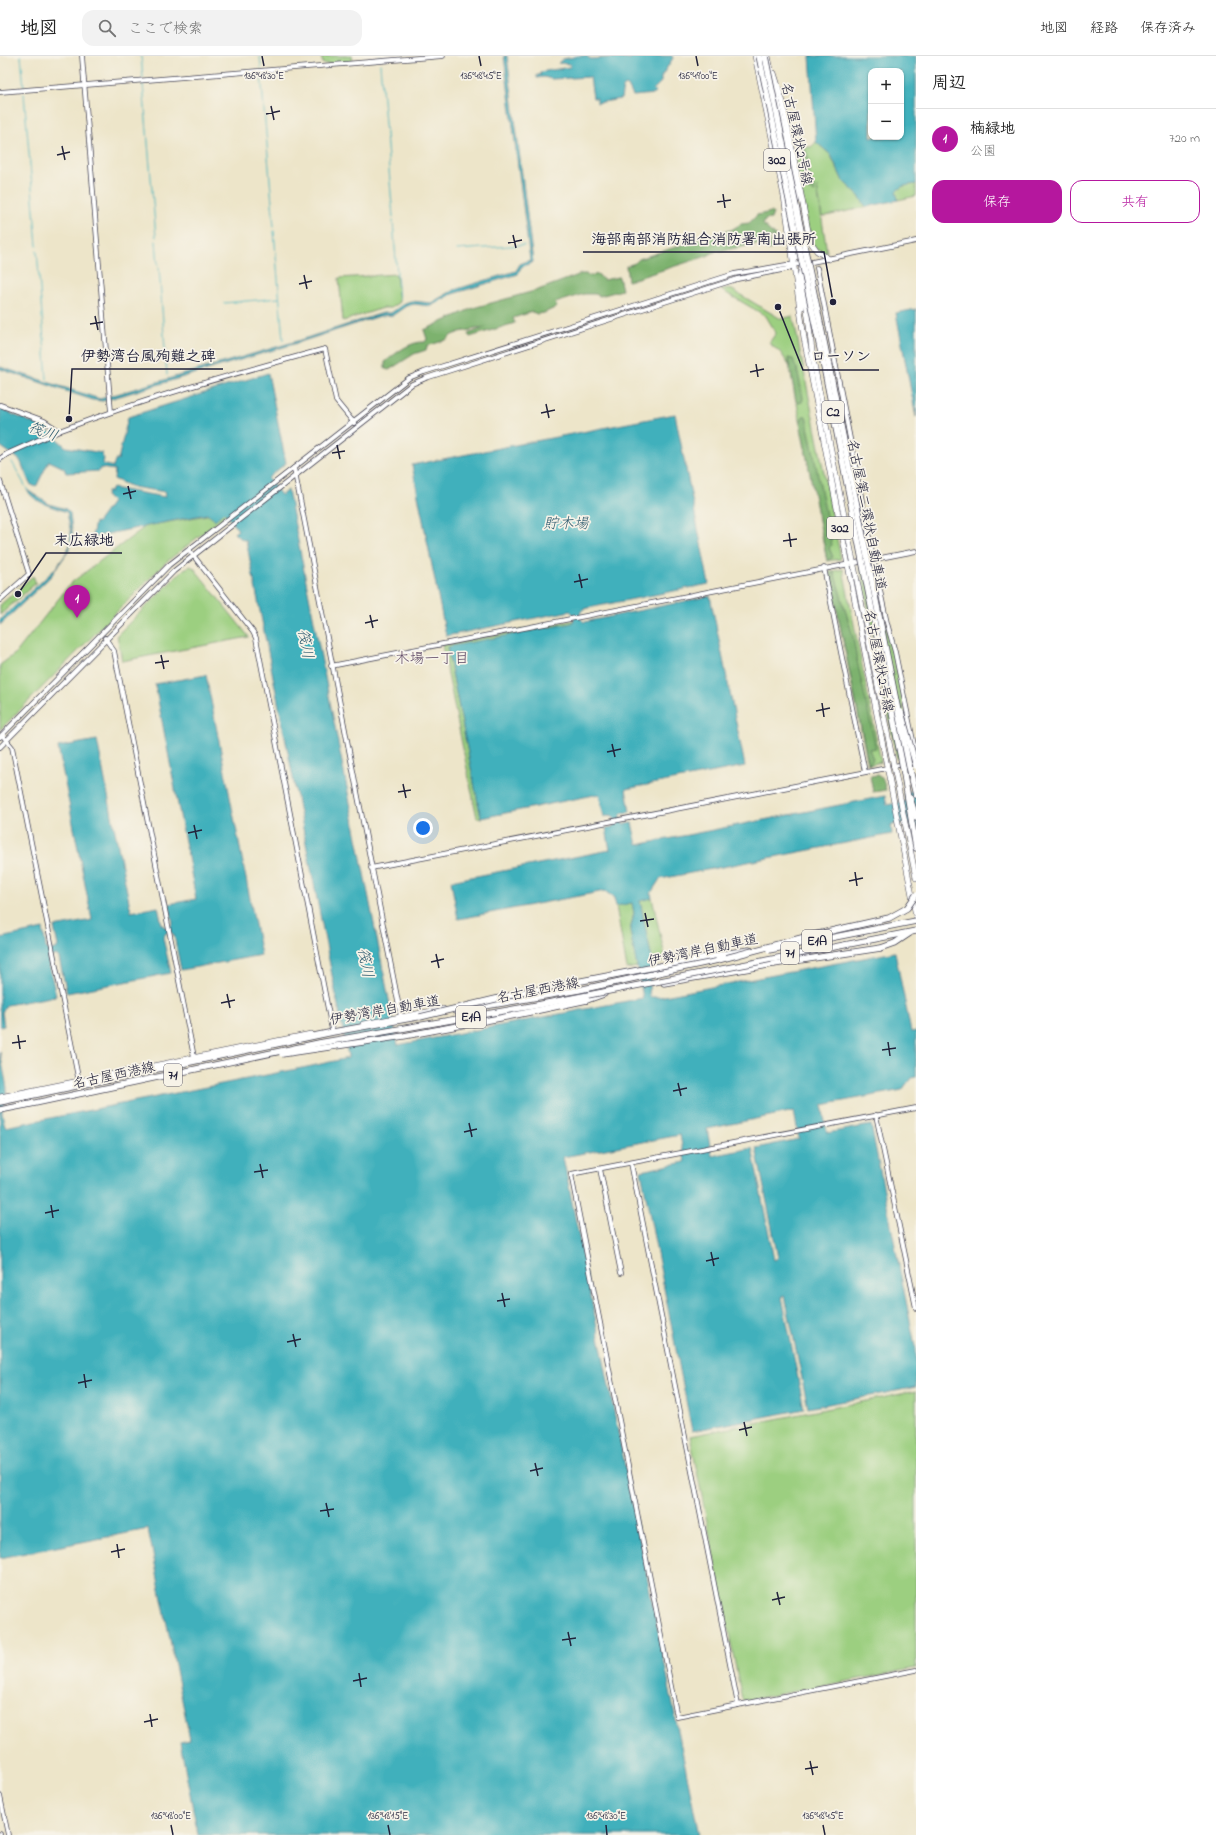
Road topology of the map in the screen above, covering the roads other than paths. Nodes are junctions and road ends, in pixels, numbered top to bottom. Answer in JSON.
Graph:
{"nodes":[{"id":1,"x":82,"y":56,"type":"edge"},
{"id":2,"x":443,"y":56,"type":"edge"},
{"id":3,"x":755,"y":56,"type":"edge"},
{"id":4,"x":759,"y":56,"type":"edge"},
{"id":5,"x":767,"y":57,"type":"edge"},
{"id":6,"x":84,"y":85,"type":"junction"},
{"id":7,"x":0,"y":92,"type":"edge"},
{"id":8,"x":776,"y":96,"type":"junction"},
{"id":9,"x":916,"y":241,"type":"edge"},
{"id":10,"x":829,"y":259,"type":"junction"},
{"id":11,"x":802,"y":264,"type":"junction"},
{"id":12,"x":793,"y":266,"type":"junction"},
{"id":13,"x":817,"y":268,"type":"dead end"},
{"id":14,"x":801,"y":322,"type":"junction"},
{"id":15,"x":0,"y":405,"type":"edge"},
{"id":16,"x":111,"y":410,"type":"junction"},
{"id":17,"x":352,"y":421,"type":"junction"},
{"id":18,"x":356,"y":426,"type":"junction"},
{"id":19,"x":57,"y":432,"type":"junction"},
{"id":20,"x":0,"y":459,"type":"edge"},
{"id":21,"x":294,"y":468,"type":"junction"},
{"id":22,"x":295,"y":476,"type":"junction"},
{"id":23,"x":0,"y":481,"type":"edge"},
{"id":24,"x":189,"y":550,"type":"junction"},
{"id":25,"x":916,"y":551,"type":"edge"},
{"id":26,"x":193,"y":555,"type":"junction"},
{"id":27,"x":873,"y":558,"type":"junction"},
{"id":28,"x":853,"y":562,"type":"junction"},
{"id":29,"x":847,"y":564,"type":"junction"},
{"id":30,"x":824,"y":568,"type":"junction"},
{"id":31,"x":0,"y":600,"type":"edge"},
{"id":32,"x":102,"y":634,"type":"junction"},
{"id":33,"x":106,"y":640,"type":"junction"},
{"id":34,"x":331,"y":666,"type":"junction"},
{"id":35,"x":892,"y":681,"type":"junction"},
{"id":36,"x":1,"y":736,"type":"edge"},
{"id":37,"x":7,"y":740,"type":"junction"},
{"id":38,"x":0,"y":747,"type":"edge"},
{"id":39,"x":916,"y":758,"type":"edge"},
{"id":40,"x":916,"y":761,"type":"edge"},
{"id":41,"x":893,"y":766,"type":"junction"},
{"id":42,"x":916,"y":766,"type":"edge"},
{"id":43,"x":886,"y":768,"type":"junction"},
{"id":44,"x":902,"y":768,"type":"junction"},
{"id":45,"x":865,"y":772,"type":"junction"},
{"id":46,"x":916,"y":795,"type":"edge"},
{"id":47,"x":916,"y":817,"type":"edge"},
{"id":48,"x":916,"y":848,"type":"edge"},
{"id":49,"x":371,"y":868,"type":"junction"},
{"id":50,"x":916,"y":878,"type":"edge"},
{"id":51,"x":916,"y":895,"type":"edge"},
{"id":52,"x":916,"y":916,"type":"edge"},
{"id":53,"x":916,"y":921,"type":"edge"},
{"id":54,"x":916,"y":929,"type":"edge"},
{"id":55,"x":775,"y":946,"type":"junction"},
{"id":56,"x":718,"y":960,"type":"junction"},
{"id":57,"x":631,"y":986,"type":"junction"},
{"id":58,"x":401,"y":1017,"type":"junction"},
{"id":59,"x":420,"y":1017,"type":"junction"},
{"id":60,"x":332,"y":1030,"type":"junction"},
{"id":61,"x":194,"y":1057,"type":"junction"},
{"id":62,"x":206,"y":1066,"type":"junction"},
{"id":63,"x":79,"y":1082,"type":"junction"},
{"id":64,"x":0,"y":1097,"type":"edge"},
{"id":65,"x":0,"y":1102,"type":"edge"},
{"id":66,"x":916,"y":1108,"type":"edge"},
{"id":67,"x":0,"y":1111,"type":"edge"},
{"id":68,"x":876,"y":1115,"type":"junction"},
{"id":69,"x":631,"y":1162,"type":"junction"},
{"id":70,"x":600,"y":1169,"type":"junction"},
{"id":71,"x":621,"y":1273,"type":"dead end"},
{"id":72,"x":916,"y":1308,"type":"edge"},
{"id":73,"x":916,"y":1670,"type":"edge"},
{"id":74,"x":738,"y":1705,"type":"junction"},
{"id":75,"x":0,"y":1796,"type":"edge"},
{"id":76,"x":8,"y":1835,"type":"edge"}],
"edges":[{"from":1,"to":6,"type":"street"},
{"from":2,"to":6,"type":"street"},
{"from":3,"to":12,"type":"main road","name":"名古屋環状2号線","number":"302"},
{"from":4,"to":44,"type":"highway","name":"名古屋第二環状自動車道","number":"C2","bridge":true},
{"from":5,"to":8,"type":"main road","name":"名古屋環状2号線","number":"302"},
{"from":5,"to":10,"type":"main road"},
{"from":5,"to":35,"type":"highway","name":"名古屋第二環状自動車道","number":"C2","bridge":true},
{"from":6,"to":7,"type":"street"},
{"from":6,"to":16,"type":"street"},
{"from":8,"to":11,"type":"main road","name":"名古屋環状2号線","number":"302"},
{"from":8,"to":12,"type":"main road"},
{"from":9,"to":10,"type":"street"},
{"from":10,"to":11,"type":"street"},
{"from":11,"to":12,"type":"street"},
{"from":11,"to":14,"type":"main road"},
{"from":11,"to":28,"type":"main road","name":"名古屋環状2号線","number":"302"},
{"from":12,"to":14,"type":"main road","name":"名古屋環状2号線","number":"302"},
{"from":12,"to":17,"type":"street"},
{"from":12,"to":18,"type":"street"},
{"from":13,"to":27,"type":"street"},
{"from":14,"to":29,"type":"main road","name":"名古屋環状2号線","number":"302"},
{"from":15,"to":19,"type":"main road"},
{"from":16,"to":17,"type":"street"},
{"from":16,"to":19,"type":"street"},
{"from":17,"to":18,"type":"street"},
{"from":17,"to":21,"type":"street"},
{"from":18,"to":22,"type":"street"},
{"from":19,"to":20,"type":"main road"},
{"from":21,"to":22,"type":"street"},
{"from":21,"to":24,"type":"street"},
{"from":22,"to":26,"type":"street"},
{"from":22,"to":34,"type":"street"},
{"from":23,"to":31,"type":"street"},
{"from":24,"to":26,"type":"street"},
{"from":24,"to":32,"type":"street"},
{"from":25,"to":27,"type":"street"},
{"from":26,"to":33,"type":"street"},
{"from":26,"to":60,"type":"street"},
{"from":27,"to":28,"type":"street"},
{"from":27,"to":39,"type":"street"},
{"from":28,"to":29,"type":"street"},
{"from":28,"to":41,"type":"main road","name":"名古屋環状2号線","number":"302"},
{"from":29,"to":30,"type":"street"},
{"from":29,"to":43,"type":"main road","name":"名古屋環状2号線","number":"302"},
{"from":30,"to":34,"type":"street"},
{"from":30,"to":45,"type":"street"},
{"from":32,"to":33,"type":"street"},
{"from":32,"to":36,"type":"street"},
{"from":33,"to":37,"type":"street"},
{"from":33,"to":61,"type":"street"},
{"from":34,"to":49,"type":"street"},
{"from":35,"to":42,"type":"highway","bridge":true},
{"from":35,"to":46,"type":"highway","bridge":true},
{"from":36,"to":37,"type":"street"},
{"from":37,"to":38,"type":"street"},
{"from":37,"to":63,"type":"street"},
{"from":40,"to":41,"type":"street"},
{"from":41,"to":50,"type":"main road","name":"名古屋環状2号線","number":"302"},
{"from":43,"to":45,"type":"street"},
{"from":43,"to":52,"type":"main road","name":"名古屋環状2号線","number":"302"},
{"from":44,"to":47,"type":"highway"},
{"from":44,"to":48,"type":"highway"},
{"from":45,"to":49,"type":"street"},
{"from":49,"to":58,"type":"street"},
{"from":51,"to":56,"type":"highway","bridge":true},
{"from":53,"to":55,"type":"main road","name":"名古屋西港線","number":"71"},
{"from":53,"to":56,"type":"highway","name":"伊勢湾岸自動車道","number":"E1A","bridge":true},
{"from":54,"to":57,"type":"highway","name":"伊勢湾岸自動車道","number":"E1A","bridge":true},
{"from":54,"to":57,"type":"main road","name":"名古屋西港線","number":"71","bridge":true},
{"from":54,"to":57,"type":"highway","bridge":true},
{"from":55,"to":58,"type":"main road","name":"名古屋西港線","number":"71","bridge":true},
{"from":55,"to":59,"type":"highway","bridge":true},
{"from":56,"to":59,"type":"highway","name":"伊勢湾岸自動車道","number":"E1A","bridge":true},
{"from":57,"to":62,"type":"highway","name":"伊勢湾岸自動車道","number":"E1A","bridge":true},
{"from":57,"to":62,"type":"highway","bridge":true},
{"from":57,"to":67,"type":"main road","name":"名古屋西港線","number":"71","bridge":true},
{"from":58,"to":60,"type":"main road","name":"名古屋西港線","number":"71"},
{"from":59,"to":65,"type":"highway","name":"伊勢湾岸自動車道","number":"E1A"},
{"from":60,"to":61,"type":"main road","name":"名古屋西港線","number":"71"},
{"from":61,"to":63,"type":"main road","name":"名古屋西港線","number":"71"},
{"from":62,"to":67,"type":"highway","name":"伊勢湾岸自動車道","number":"E1A","bridge":true},
{"from":63,"to":64,"type":"main road","name":"名古屋西港線","number":"71"},
{"from":66,"to":68,"type":"street"},
{"from":68,"to":69,"type":"street"},
{"from":68,"to":72,"type":"street"},
{"from":69,"to":70,"type":"street"},
{"from":69,"to":74,"type":"street"},
{"from":70,"to":71,"type":"street"},
{"from":70,"to":74,"type":"street"},
{"from":73,"to":74,"type":"street"},
{"from":75,"to":76,"type":"street"}]}
